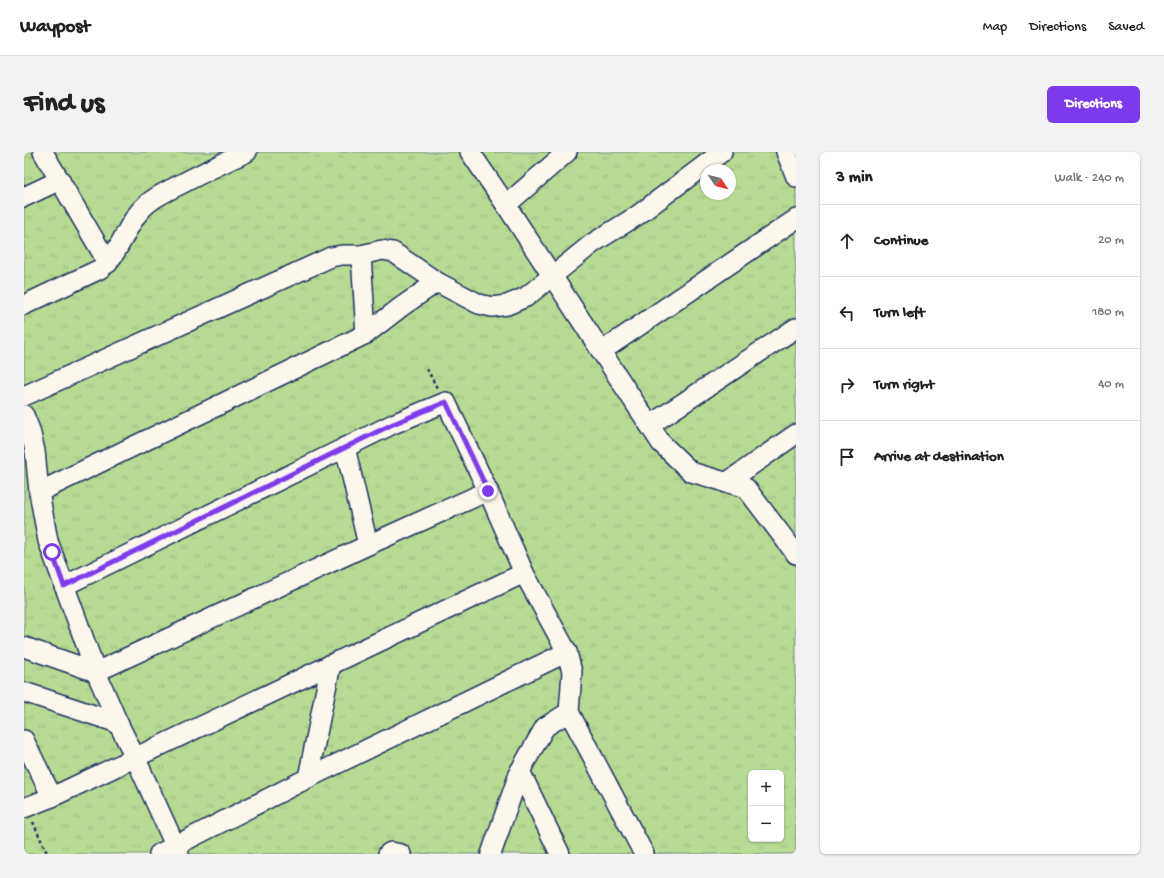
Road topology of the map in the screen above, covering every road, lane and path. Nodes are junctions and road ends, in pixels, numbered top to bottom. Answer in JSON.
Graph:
{"nodes":[{"id":1,"x":43,"y":152,"type":"edge"},
{"id":2,"x":247,"y":152,"type":"edge"},
{"id":3,"x":470,"y":152,"type":"edge"},
{"id":4,"x":567,"y":152,"type":"edge"},
{"id":5,"x":722,"y":152,"type":"edge"},
{"id":6,"x":786,"y":152,"type":"edge"},
{"id":7,"x":796,"y":177,"type":"edge"},
{"id":8,"x":60,"y":180,"type":"junction"},
{"id":9,"x":24,"y":197,"type":"edge"},
{"id":10,"x":506,"y":205,"type":"junction"},
{"id":11,"x":796,"y":219,"type":"edge"},
{"id":12,"x":361,"y":255,"type":"junction"},
{"id":13,"x":108,"y":263,"type":"junction"},
{"id":14,"x":553,"y":276,"type":"junction"},
{"id":15,"x":437,"y":282,"type":"junction"},
{"id":16,"x":24,"y":305,"type":"edge"},
{"id":17,"x":796,"y":328,"type":"edge"},
{"id":18,"x":366,"y":334,"type":"junction"},
{"id":19,"x":602,"y":351,"type":"junction"},
{"id":20,"x":24,"y":396,"type":"edge"},
{"id":21,"x":24,"y":415,"type":"edge"},
{"id":22,"x":650,"y":425,"type":"junction"},
{"id":23,"x":796,"y":434,"type":"edge"},
{"id":24,"x":345,"y":447,"type":"junction"},
{"id":25,"x":24,"y":472,"type":"edge"},
{"id":26,"x":726,"y":483,"type":"junction"},
{"id":27,"x":488,"y":491,"type":"junction"},
{"id":28,"x":39,"y":492,"type":"junction"},
{"id":29,"x":368,"y":545,"type":"junction"},
{"id":30,"x":795,"y":551,"type":"edge"},
{"id":31,"x":524,"y":573,"type":"junction"},
{"id":32,"x":64,"y":586,"type":"junction"},
{"id":33,"x":24,"y":647,"type":"edge"},
{"id":34,"x":567,"y":652,"type":"junction"},
{"id":35,"x":331,"y":664,"type":"junction"},
{"id":36,"x":96,"y":672,"type":"junction"},
{"id":37,"x":24,"y":692,"type":"edge"},
{"id":38,"x":569,"y":712,"type":"junction"},
{"id":39,"x":118,"y":723,"type":"junction"},
{"id":40,"x":24,"y":740,"type":"edge"},
{"id":41,"x":135,"y":757,"type":"junction"},
{"id":42,"x":520,"y":771,"type":"junction"},
{"id":43,"x":308,"y":778,"type":"junction"},
{"id":44,"x":52,"y":797,"type":"junction"},
{"id":45,"x":25,"y":808,"type":"edge"},
{"id":46,"x":171,"y":851,"type":"edge"},
{"id":47,"x":49,"y":854,"type":"edge"},
{"id":48,"x":388,"y":854,"type":"edge"},
{"id":49,"x":400,"y":854,"type":"edge"},
{"id":50,"x":491,"y":854,"type":"edge"},
{"id":51,"x":560,"y":854,"type":"edge"},
{"id":52,"x":644,"y":854,"type":"edge"}],
"edges":[{"from":1,"to":8,"type":"street"},
{"from":2,"to":13,"type":"street"},
{"from":3,"to":10,"type":"street"},
{"from":4,"to":10,"type":"street"},
{"from":5,"to":14,"type":"street"},
{"from":6,"to":7,"type":"street"},
{"from":8,"to":9,"type":"street"},
{"from":8,"to":13,"type":"street"},
{"from":10,"to":14,"type":"street"},
{"from":11,"to":19,"type":"street"},
{"from":12,"to":15,"type":"street"},
{"from":12,"to":18,"type":"street"},
{"from":12,"to":20,"type":"street"},
{"from":13,"to":16,"type":"street"},
{"from":14,"to":15,"type":"street"},
{"from":14,"to":19,"type":"street"},
{"from":15,"to":18,"type":"street"},
{"from":17,"to":22,"type":"street"},
{"from":18,"to":28,"type":"street"},
{"from":19,"to":22,"type":"street"},
{"from":21,"to":28,"type":"street"},
{"from":22,"to":26,"type":"street"},
{"from":23,"to":26,"type":"street"},
{"from":24,"to":27,"type":"street"},
{"from":24,"to":29,"type":"street"},
{"from":24,"to":32,"type":"street"},
{"from":25,"to":28,"type":"street"},
{"from":26,"to":30,"type":"street"},
{"from":27,"to":29,"type":"street"},
{"from":27,"to":31,"type":"street"},
{"from":28,"to":32,"type":"street"},
{"from":29,"to":36,"type":"street"},
{"from":31,"to":34,"type":"street"},
{"from":31,"to":35,"type":"street"},
{"from":32,"to":36,"type":"street"},
{"from":33,"to":36,"type":"street"},
{"from":34,"to":38,"type":"street"},
{"from":34,"to":43,"type":"street"},
{"from":35,"to":41,"type":"street"},
{"from":35,"to":43,"type":"street"},
{"from":36,"to":39,"type":"street"},
{"from":37,"to":39,"type":"street"},
{"from":38,"to":42,"type":"street"},
{"from":38,"to":52,"type":"street"},
{"from":39,"to":41,"type":"street"},
{"from":40,"to":44,"type":"street"},
{"from":41,"to":44,"type":"street"},
{"from":41,"to":46,"type":"street"},
{"from":42,"to":50,"type":"street"},
{"from":42,"to":51,"type":"street"},
{"from":43,"to":46,"type":"street"},
{"from":44,"to":45,"type":"street"},
{"from":45,"to":47,"type":"path"},
{"from":48,"to":49,"type":"street"}]}
